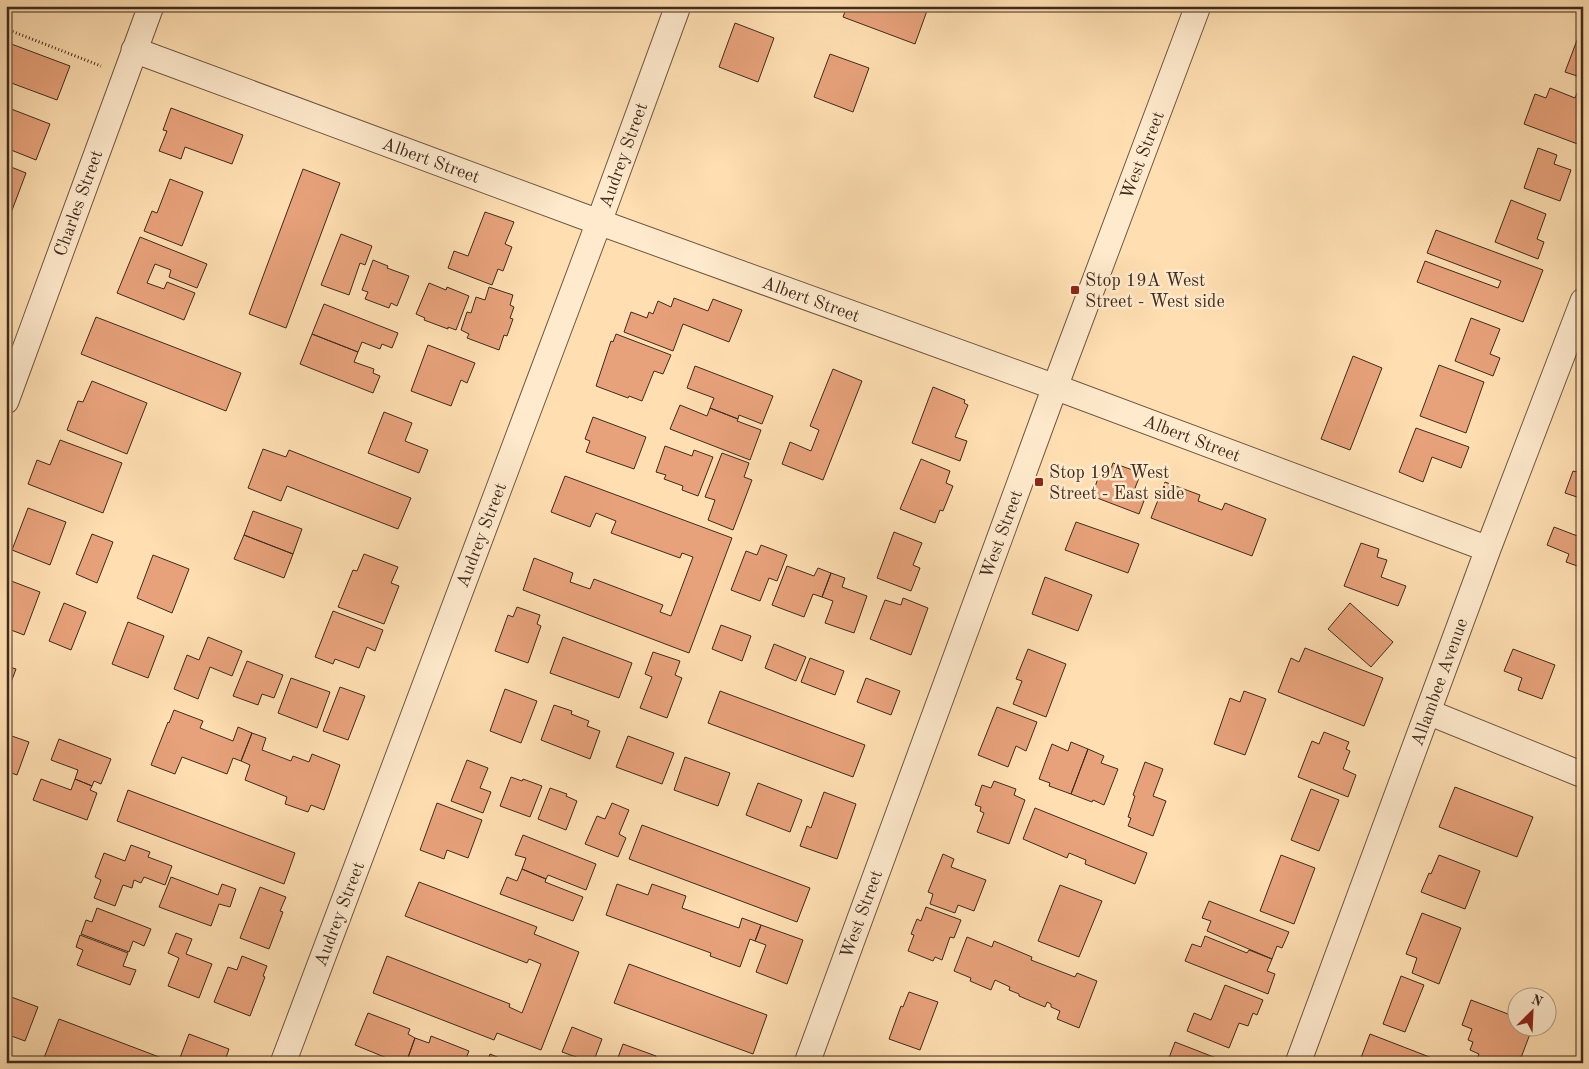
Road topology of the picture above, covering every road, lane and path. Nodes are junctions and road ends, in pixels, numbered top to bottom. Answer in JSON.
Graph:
{"nodes":[{"id":1,"x":150,"y":6,"type":"edge"},
{"id":2,"x":678,"y":6,"type":"edge"},
{"id":3,"x":1198,"y":6,"type":"edge"},
{"id":4,"x":6,"y":29,"type":"edge"},
{"id":5,"x":134,"y":50,"type":"junction"},
{"id":6,"x":125,"y":75,"type":"junction"},
{"id":7,"x":599,"y":222,"type":"junction"},
{"id":8,"x":1583,"y":301,"type":"edge"},
{"id":9,"x":1055,"y":387,"type":"junction"},
{"id":10,"x":6,"y":401,"type":"edge"},
{"id":11,"x":1488,"y":549,"type":"junction"},
{"id":12,"x":1428,"y":712,"type":"junction"},
{"id":13,"x":1583,"y":775,"type":"edge"},
{"id":14,"x":283,"y":1063,"type":"edge"},
{"id":15,"x":806,"y":1063,"type":"edge"},
{"id":16,"x":1298,"y":1063,"type":"edge"}],
"edges":[{"from":1,"to":5,"type":"street","name":"Charles Street"},
{"from":2,"to":7,"type":"street","name":"Audrey Street"},
{"from":3,"to":9,"type":"street","name":"West Street"},
{"from":4,"to":6,"type":"path"},
{"from":5,"to":6,"type":"street","name":"Charles Street"},
{"from":5,"to":7,"type":"street","name":"Albert Street"},
{"from":6,"to":10,"type":"street","name":"Charles Street"},
{"from":7,"to":9,"type":"street","name":"Albert Street"},
{"from":7,"to":14,"type":"street","name":"Audrey Street"},
{"from":8,"to":11,"type":"street","name":"Allambee Avenue"},
{"from":9,"to":11,"type":"street","name":"Albert Street"},
{"from":9,"to":15,"type":"street","name":"West Street"},
{"from":11,"to":12,"type":"street","name":"Allambee Avenue"},
{"from":12,"to":13,"type":"street"},
{"from":12,"to":16,"type":"street","name":"Allambee Avenue"}]}
